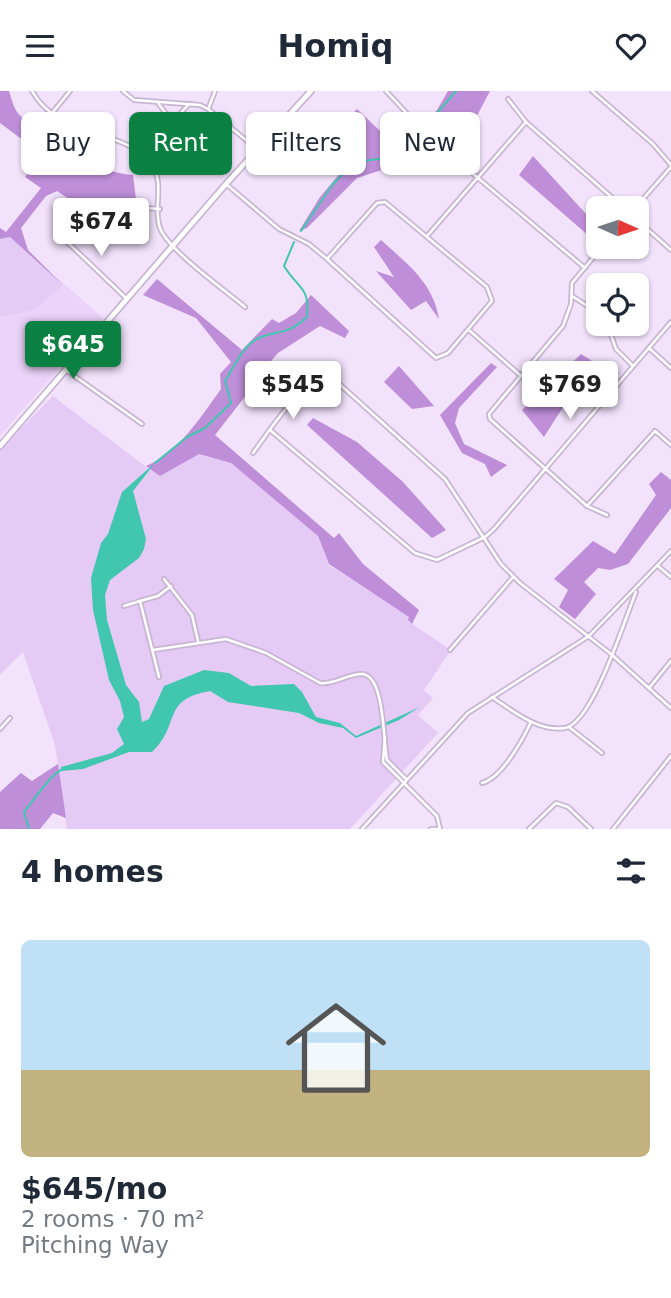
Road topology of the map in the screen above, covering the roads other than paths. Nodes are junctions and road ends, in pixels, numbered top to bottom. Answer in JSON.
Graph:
{"nodes":[{"id":1,"x":32,"y":91,"type":"edge"},
{"id":2,"x":70,"y":91,"type":"edge"},
{"id":3,"x":123,"y":91,"type":"edge"},
{"id":4,"x":215,"y":91,"type":"edge"},
{"id":5,"x":311,"y":91,"type":"edge"},
{"id":6,"x":386,"y":91,"type":"edge"},
{"id":7,"x":592,"y":91,"type":"edge"},
{"id":8,"x":508,"y":99,"type":"dead end"},
{"id":9,"x":158,"y":102,"type":"junction"},
{"id":10,"x":189,"y":104,"type":"junction"},
{"id":11,"x":208,"y":109,"type":"junction"},
{"id":12,"x":53,"y":112,"type":"joint"},
{"id":13,"x":212,"y":112,"type":"edge"},
{"id":14,"x":291,"y":112,"type":"edge"},
{"id":15,"x":526,"y":122,"type":"junction"},
{"id":16,"x":232,"y":127,"type":"edge"},
{"id":17,"x":246,"y":139,"type":"edge"},
{"id":18,"x":246,"y":161,"type":"edge"},
{"id":19,"x":671,"y":166,"type":"edge"},
{"id":20,"x":157,"y":175,"type":"edge"},
{"id":21,"x":476,"y":178,"type":"junction"},
{"id":22,"x":226,"y":184,"type":"junction"},
{"id":23,"x":610,"y":196,"type":"edge"},
{"id":24,"x":645,"y":196,"type":"edge"},
{"id":25,"x":129,"y":207,"type":"dead end"},
{"id":26,"x":160,"y":209,"type":"junction"},
{"id":27,"x":649,"y":231,"type":"edge"},
{"id":28,"x":60,"y":235,"type":"dead end"},
{"id":29,"x":428,"y":235,"type":"junction"},
{"id":30,"x":173,"y":246,"type":"junction"},
{"id":31,"x":671,"y":250,"type":"edge"},
{"id":32,"x":327,"y":259,"type":"junction"},
{"id":33,"x":592,"y":259,"type":"edge"},
{"id":34,"x":584,"y":268,"type":"junction"},
{"id":35,"x":571,"y":296,"type":"junction"},
{"id":36,"x":127,"y":299,"type":"junction"},
{"id":37,"x":586,"y":305,"type":"edge"},
{"id":38,"x":245,"y":307,"type":"dead end"},
{"id":39,"x":671,"y":322,"type":"edge"},
{"id":40,"x":470,"y":331,"type":"junction"},
{"id":41,"x":611,"y":336,"type":"edge"},
{"id":42,"x":649,"y":348,"type":"junction"},
{"id":43,"x":633,"y":366,"type":"junction"},
{"id":44,"x":671,"y":369,"type":"edge"},
{"id":45,"x":66,"y":370,"type":"junction"},
{"id":46,"x":520,"y":376,"type":"junction"},
{"id":47,"x":142,"y":423,"type":"dead end"},
{"id":48,"x":270,"y":430,"type":"junction"},
{"id":49,"x":671,"y":445,"type":"edge"},
{"id":50,"x":0,"y":446,"type":"edge"},
{"id":51,"x":253,"y":453,"type":"dead end"},
{"id":52,"x":545,"y":469,"type":"junction"},
{"id":53,"x":587,"y":506,"type":"junction"},
{"id":54,"x":607,"y":515,"type":"dead end"},
{"id":55,"x":485,"y":537,"type":"junction"},
{"id":56,"x":671,"y":551,"type":"edge"},
{"id":57,"x":658,"y":566,"type":"junction"},
{"id":58,"x":513,"y":577,"type":"junction"},
{"id":59,"x":671,"y":577,"type":"edge"},
{"id":60,"x":164,"y":579,"type":"dead end"},
{"id":61,"x":171,"y":586,"type":"junction"},
{"id":62,"x":637,"y":589,"type":"junction"},
{"id":63,"x":140,"y":601,"type":"junction"},
{"id":64,"x":124,"y":605,"type":"dead end"},
{"id":65,"x":589,"y":636,"type":"junction"},
{"id":66,"x":198,"y":641,"type":"junction"},
{"id":67,"x":153,"y":650,"type":"junction"},
{"id":68,"x":450,"y":650,"type":"dead end"},
{"id":69,"x":611,"y":654,"type":"junction"},
{"id":70,"x":671,"y":661,"type":"edge"},
{"id":71,"x":159,"y":677,"type":"dead end"},
{"id":72,"x":649,"y":688,"type":"junction"},
{"id":73,"x":492,"y":697,"type":"junction"},
{"id":74,"x":671,"y":708,"type":"edge"},
{"id":75,"x":10,"y":718,"type":"dead end"},
{"id":76,"x":531,"y":722,"type":"junction"},
{"id":77,"x":569,"y":727,"type":"junction"},
{"id":78,"x":0,"y":729,"type":"edge"},
{"id":79,"x":602,"y":753,"type":"dead end"},
{"id":80,"x":671,"y":757,"type":"edge"},
{"id":81,"x":405,"y":781,"type":"junction"},
{"id":82,"x":482,"y":783,"type":"dead end"},
{"id":83,"x":362,"y":829,"type":"edge"},
{"id":84,"x":431,"y":829,"type":"edge"},
{"id":85,"x":439,"y":829,"type":"edge"},
{"id":86,"x":529,"y":829,"type":"edge"},
{"id":87,"x":591,"y":829,"type":"edge"},
{"id":88,"x":613,"y":829,"type":"edge"}],
"edges":[{"from":1,"to":12,"type":"street"},
{"from":2,"to":12,"type":"street"},
{"from":3,"to":9,"type":"street"},
{"from":4,"to":11,"type":"street"},
{"from":5,"to":14,"type":"main road"},
{"from":6,"to":21,"type":"street"},
{"from":7,"to":19,"type":"street"},
{"from":8,"to":15,"type":"street"},
{"from":9,"to":10,"type":"street"},
{"from":9,"to":10,"type":"street"},
{"from":10,"to":11,"type":"street"},
{"from":11,"to":13,"type":"street"},
{"from":15,"to":21,"type":"street"},
{"from":15,"to":23,"type":"street"},
{"from":16,"to":17,"type":"street"},
{"from":18,"to":22,"type":"main road"},
{"from":19,"to":24,"type":"street"},
{"from":20,"to":26,"type":"street"},
{"from":21,"to":29,"type":"street"},
{"from":21,"to":34,"type":"street"},
{"from":22,"to":30,"type":"main road"},
{"from":22,"to":32,"type":"street"},
{"from":25,"to":26,"type":"street"},
{"from":26,"to":30,"type":"street"},
{"from":27,"to":31,"type":"street"},
{"from":28,"to":36,"type":"street"},
{"from":29,"to":32,"type":"street"},
{"from":29,"to":40,"type":"street"},
{"from":30,"to":36,"type":"main road"},
{"from":30,"to":38,"type":"street"},
{"from":32,"to":40,"type":"street"},
{"from":33,"to":34,"type":"street"},
{"from":34,"to":35,"type":"street"},
{"from":35,"to":37,"type":"street"},
{"from":35,"to":46,"type":"street"},
{"from":36,"to":45,"type":"main road"},
{"from":39,"to":42,"type":"street"},
{"from":40,"to":46,"type":"street"},
{"from":41,"to":43,"type":"street"},
{"from":42,"to":43,"type":"street"},
{"from":42,"to":44,"type":"street"},
{"from":43,"to":52,"type":"street"},
{"from":45,"to":47,"type":"street"},
{"from":45,"to":50,"type":"main road"},
{"from":46,"to":52,"type":"street"},
{"from":48,"to":51,"type":"street"},
{"from":48,"to":55,"type":"street"},
{"from":48,"to":55,"type":"street"},
{"from":49,"to":53,"type":"street"},
{"from":52,"to":53,"type":"street"},
{"from":52,"to":55,"type":"street"},
{"from":53,"to":54,"type":"street"},
{"from":55,"to":58,"type":"street"},
{"from":56,"to":57,"type":"street"},
{"from":57,"to":59,"type":"street"},
{"from":57,"to":62,"type":"street"},
{"from":58,"to":65,"type":"street"},
{"from":58,"to":68,"type":"street"},
{"from":60,"to":61,"type":"street"},
{"from":61,"to":63,"type":"street"},
{"from":61,"to":66,"type":"street"},
{"from":62,"to":65,"type":"street"},
{"from":62,"to":69,"type":"street"},
{"from":63,"to":64,"type":"street"},
{"from":63,"to":67,"type":"street"},
{"from":65,"to":69,"type":"street"},
{"from":65,"to":73,"type":"street"},
{"from":66,"to":67,"type":"street"},
{"from":66,"to":81,"type":"street"},
{"from":67,"to":71,"type":"street"},
{"from":69,"to":72,"type":"street"},
{"from":69,"to":77,"type":"street"},
{"from":70,"to":72,"type":"street"},
{"from":72,"to":74,"type":"street"},
{"from":73,"to":76,"type":"street"},
{"from":73,"to":81,"type":"street"},
{"from":75,"to":78,"type":"street"},
{"from":76,"to":77,"type":"street"},
{"from":76,"to":82,"type":"street"},
{"from":77,"to":79,"type":"street"},
{"from":80,"to":88,"type":"street"},
{"from":81,"to":83,"type":"street"},
{"from":81,"to":85,"type":"street"},
{"from":84,"to":85,"type":"street"},
{"from":86,"to":87,"type":"street"}]}
